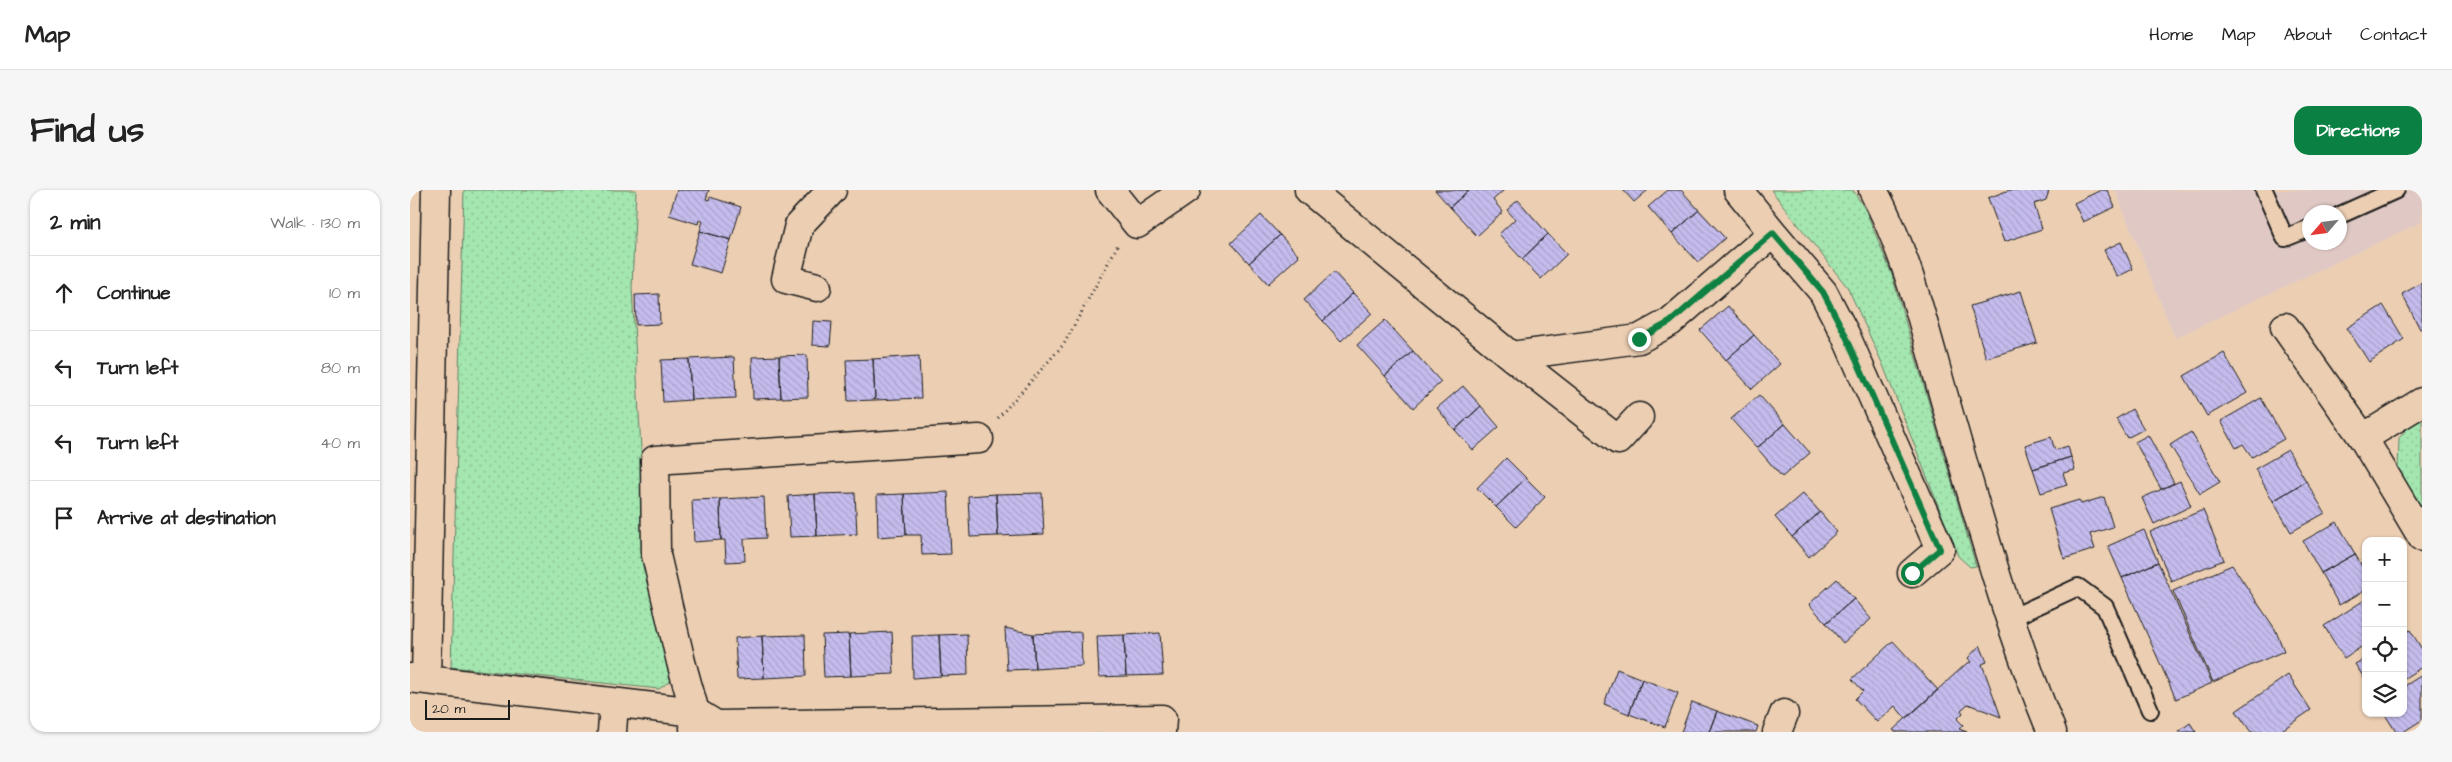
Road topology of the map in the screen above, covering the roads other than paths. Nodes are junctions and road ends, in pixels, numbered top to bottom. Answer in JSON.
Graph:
{"nodes":[{"id":1,"x":436,"y":190,"type":"edge"},
{"id":2,"x":832,"y":190,"type":"edge"},
{"id":3,"x":1110,"y":190,"type":"edge"},
{"id":4,"x":1186,"y":190,"type":"edge"},
{"id":5,"x":1309,"y":190,"type":"edge"},
{"id":6,"x":1738,"y":190,"type":"edge"},
{"id":7,"x":1873,"y":190,"type":"edge"},
{"id":8,"x":2264,"y":190,"type":"edge"},
{"id":9,"x":2396,"y":190,"type":"edge"},
{"id":10,"x":2347,"y":212,"type":"edge"},
{"id":11,"x":2302,"y":231,"type":"edge"},
{"id":12,"x":1773,"y":233,"type":"junction"},
{"id":13,"x":817,"y":287,"type":"dead end"},
{"id":14,"x":2285,"y":327,"type":"dead end"},
{"id":15,"x":1511,"y":356,"type":"junction"},
{"id":16,"x":2422,"y":402,"type":"edge"},
{"id":17,"x":1638,"y":417,"type":"dead end"},
{"id":18,"x":2363,"y":438,"type":"junction"},
{"id":19,"x":979,"y":439,"type":"road end"},
{"id":20,"x":2422,"y":536,"type":"edge"},
{"id":21,"x":1912,"y":573,"type":"dead end"},
{"id":22,"x":2012,"y":618,"type":"junction"},
{"id":23,"x":418,"y":679,"type":"edge"},
{"id":24,"x":614,"y":704,"type":"junction"},
{"id":25,"x":2150,"y":710,"type":"dead end"},
{"id":26,"x":695,"y":722,"type":"edge"},
{"id":27,"x":612,"y":732,"type":"edge"},
{"id":28,"x":1161,"y":732,"type":"edge"},
{"id":29,"x":2052,"y":732,"type":"edge"}],
"edges":[{"from":1,"to":23,"type":"street"},
{"from":2,"to":13,"type":"street"},
{"from":3,"to":4,"type":"street"},
{"from":5,"to":15,"type":"street"},
{"from":6,"to":12,"type":"street"},
{"from":7,"to":22,"type":"street"},
{"from":8,"to":11,"type":"lane"},
{"from":9,"to":10,"type":"lane"},
{"from":12,"to":15,"type":"street"},
{"from":12,"to":21,"type":"street"},
{"from":14,"to":18,"type":"street"},
{"from":15,"to":17,"type":"street"},
{"from":16,"to":18,"type":"street"},
{"from":18,"to":20,"type":"street"},
{"from":19,"to":26,"type":"street"},
{"from":22,"to":25,"type":"lane"},
{"from":22,"to":29,"type":"street"},
{"from":23,"to":24,"type":"street"},
{"from":24,"to":26,"type":"street"},
{"from":24,"to":27,"type":"street"},
{"from":26,"to":28,"type":"street"}]}
